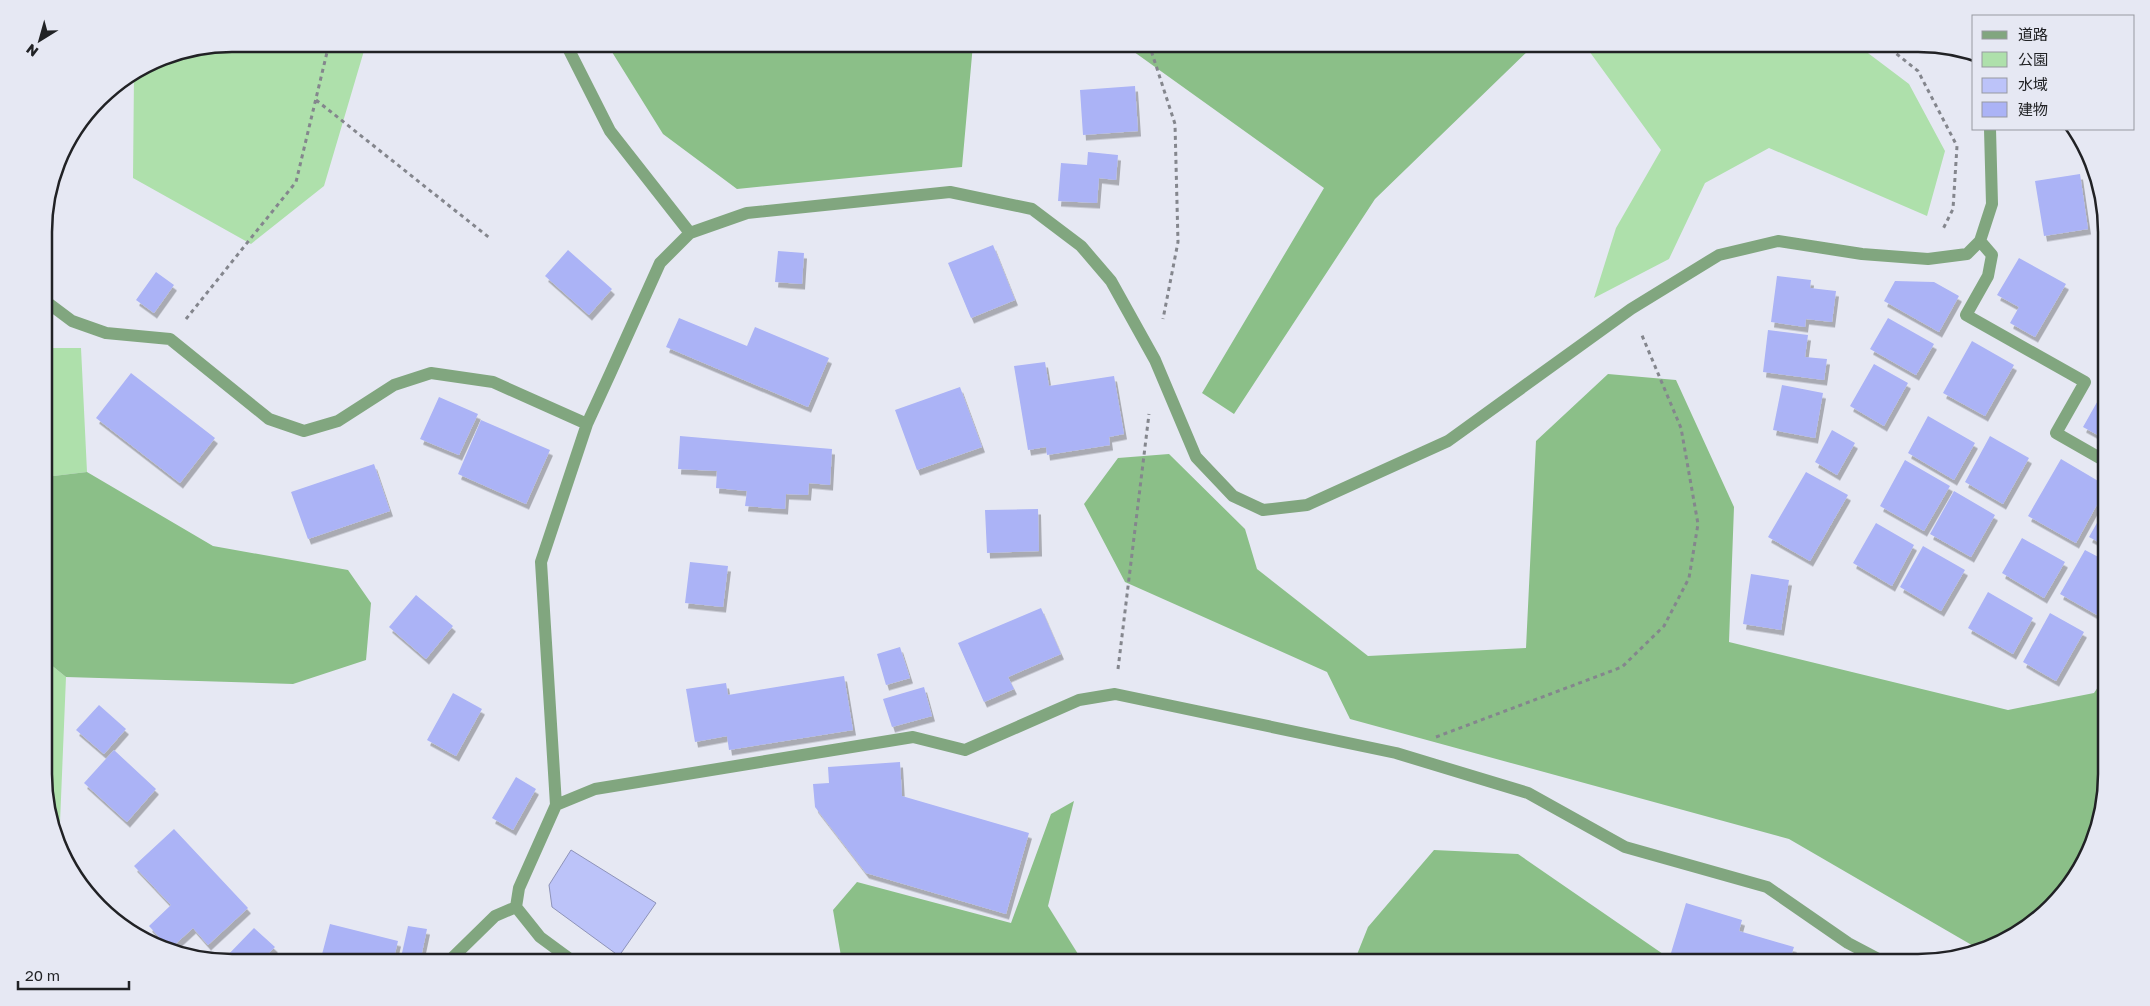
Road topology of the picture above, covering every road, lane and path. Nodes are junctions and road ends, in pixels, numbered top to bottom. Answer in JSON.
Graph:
{"nodes":[{"id":1,"x":327,"y":52,"type":"edge"},
{"id":2,"x":570,"y":52,"type":"edge"},
{"id":3,"x":1894,"y":52,"type":"edge"},
{"id":4,"x":316,"y":100,"type":"junction"},
{"id":5,"x":1990,"y":130,"type":"edge"},
{"id":6,"x":690,"y":233,"type":"junction"},
{"id":7,"x":491,"y":240,"type":"dead end"},
{"id":8,"x":1980,"y":241,"type":"junction"},
{"id":9,"x":1928,"y":258,"type":"junction"},
{"id":10,"x":52,"y":306,"type":"edge"},
{"id":11,"x":1631,"y":309,"type":"junction"},
{"id":12,"x":170,"y":339,"type":"junction"},
{"id":13,"x":587,"y":424,"type":"junction"},
{"id":14,"x":2098,"y":457,"type":"edge"},
{"id":15,"x":1396,"y":753,"type":"junction"},
{"id":16,"x":556,"y":805,"type":"junction"},
{"id":17,"x":516,"y":907,"type":"junction"},
{"id":18,"x":456,"y":954,"type":"edge"},
{"id":19,"x":563,"y":954,"type":"edge"},
{"id":20,"x":1869,"y":954,"type":"edge"}],
"edges":[{"from":1,"to":4,"type":"path"},
{"from":2,"to":6,"type":"street"},
{"from":3,"to":9,"type":"path"},
{"from":4,"to":7,"type":"path"},
{"from":4,"to":12,"type":"path"},
{"from":5,"to":8,"type":"street"},
{"from":6,"to":11,"type":"street"},
{"from":6,"to":13,"type":"street"},
{"from":8,"to":9,"type":"street"},
{"from":8,"to":14,"type":"street"},
{"from":9,"to":11,"type":"street"},
{"from":10,"to":12,"type":"street"},
{"from":11,"to":15,"type":"path"},
{"from":12,"to":13,"type":"street"},
{"from":13,"to":16,"type":"street"},
{"from":15,"to":16,"type":"street"},
{"from":15,"to":20,"type":"street"},
{"from":16,"to":17,"type":"street"},
{"from":17,"to":18,"type":"street"},
{"from":17,"to":19,"type":"street"}]}
